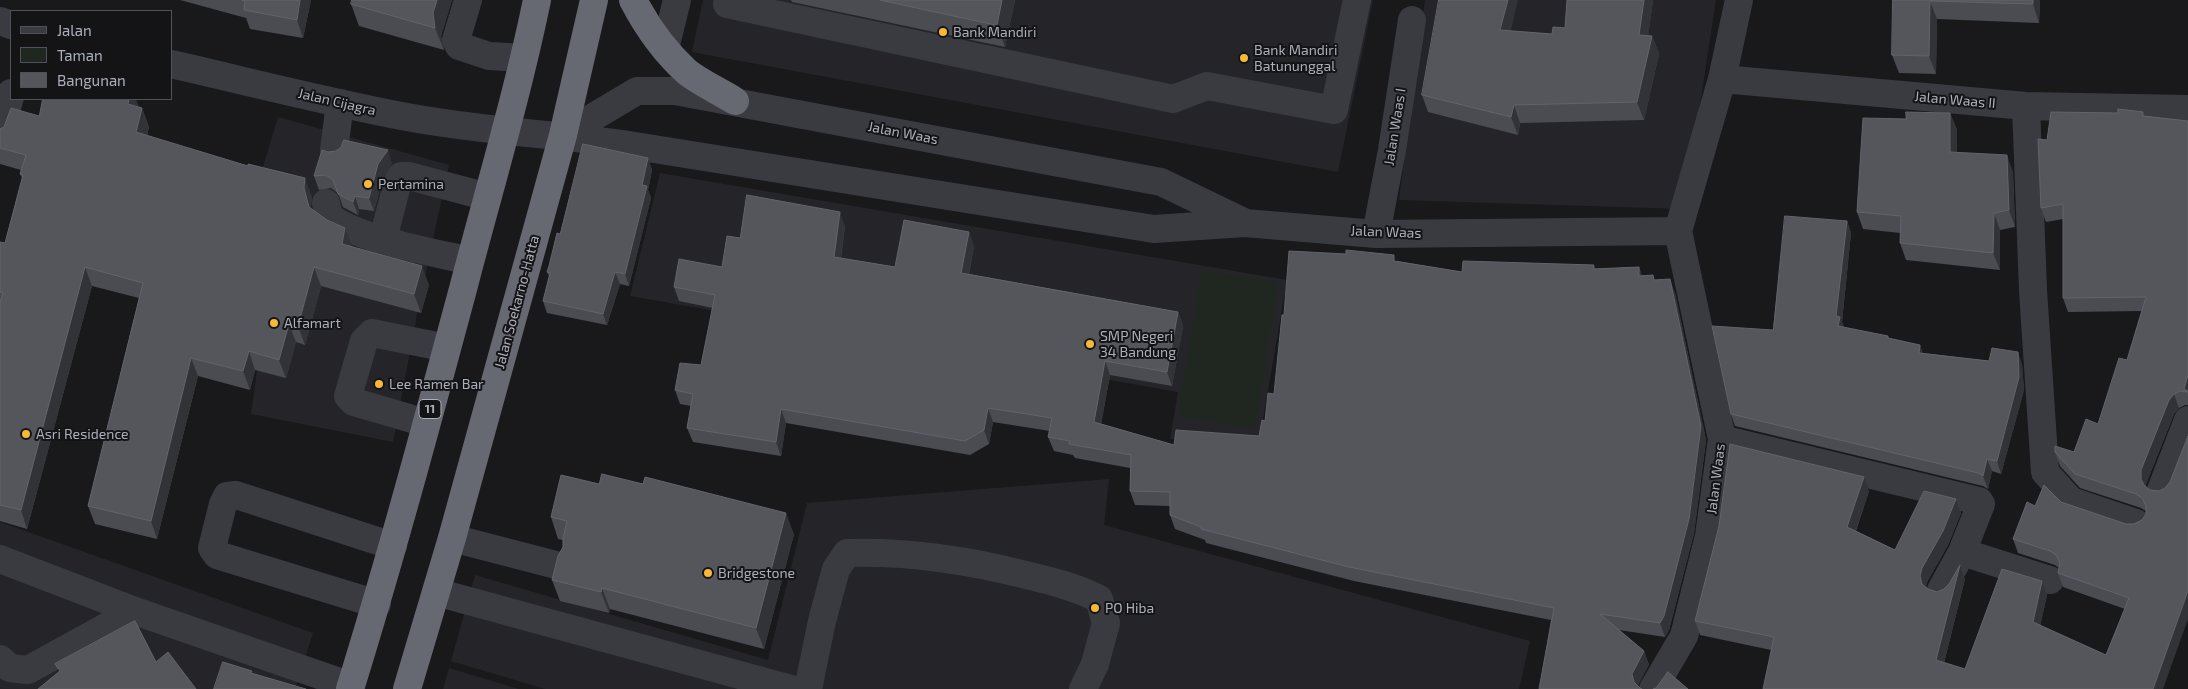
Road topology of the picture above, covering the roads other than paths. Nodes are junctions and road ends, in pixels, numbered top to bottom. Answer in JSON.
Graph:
{"nodes":[{"id":1,"x":468,"y":0,"type":"edge"},
{"id":2,"x":537,"y":0,"type":"edge"},
{"id":3,"x":594,"y":0,"type":"edge"},
{"id":4,"x":633,"y":0,"type":"edge"},
{"id":5,"x":676,"y":0,"type":"edge"},
{"id":6,"x":1357,"y":0,"type":"edge"},
{"id":7,"x":1739,"y":0,"type":"edge"},
{"id":8,"x":721,"y":1,"type":"edge"},
{"id":9,"x":1412,"y":20,"type":"dead end"},
{"id":10,"x":665,"y":49,"type":"junction"},
{"id":11,"x":524,"y":58,"type":"junction"},
{"id":12,"x":172,"y":64,"type":"edge"},
{"id":13,"x":1722,"y":79,"type":"junction"},
{"id":14,"x":10,"y":97,"type":"edge"},
{"id":15,"x":734,"y":100,"type":"junction"},
{"id":16,"x":340,"y":102,"type":"junction"},
{"id":17,"x":2026,"y":106,"type":"junction"},
{"id":18,"x":2188,"y":109,"type":"edge"},
{"id":19,"x":505,"y":131,"type":"junction"},
{"id":20,"x":0,"y":134,"type":"edge"},
{"id":21,"x":563,"y":135,"type":"junction"},
{"id":22,"x":334,"y":150,"type":"edge"},
{"id":23,"x":488,"y":197,"type":"junction"},
{"id":24,"x":326,"y":203,"type":"dead end"},
{"id":25,"x":1244,"y":223,"type":"junction"},
{"id":26,"x":1678,"y":231,"type":"junction"},
{"id":27,"x":1376,"y":234,"type":"junction"},
{"id":28,"x":384,"y":239,"type":"junction"},
{"id":29,"x":470,"y":261,"type":"junction"},
{"id":30,"x":447,"y":348,"type":"junction"},
{"id":31,"x":2188,"y":420,"type":"edge"},
{"id":32,"x":426,"y":422,"type":"junction"},
{"id":33,"x":1722,"y":439,"type":"junction"},
{"id":34,"x":2161,"y":490,"type":"edge"},
{"id":35,"x":2136,"y":523,"type":"edge"},
{"id":36,"x":452,"y":538,"type":"junction"},
{"id":37,"x":393,"y":546,"type":"junction"},
{"id":38,"x":1962,"y":552,"type":"junction"},
{"id":39,"x":0,"y":559,"type":"edge"},
{"id":40,"x":556,"y":565,"type":"edge"},
{"id":41,"x":2050,"y":580,"type":"dead end"},
{"id":42,"x":1941,"y":590,"type":"edge"},
{"id":43,"x":436,"y":592,"type":"junction"},
{"id":44,"x":377,"y":604,"type":"junction"},
{"id":45,"x":135,"y":611,"type":"junction"},
{"id":46,"x":0,"y":659,"type":"edge"},
{"id":47,"x":351,"y":687,"type":"edge"},
{"id":48,"x":407,"y":689,"type":"edge"},
{"id":49,"x":790,"y":689,"type":"edge"},
{"id":50,"x":808,"y":689,"type":"edge"},
{"id":51,"x":1083,"y":689,"type":"edge"},
{"id":52,"x":1653,"y":689,"type":"edge"}],
"edges":[{"from":1,"to":11,"type":"street"},
{"from":2,"to":11,"type":"highway","number":"11"},
{"from":3,"to":21,"type":"highway","name":"Jalan Soekarno-Hatta"},
{"from":4,"to":10,"type":"highway"},
{"from":5,"to":10,"type":"street"},
{"from":6,"to":8,"type":"street"},
{"from":7,"to":13,"type":"street","name":"Jalan Waas"},
{"from":9,"to":27,"type":"street","name":"Jalan Waas I"},
{"from":10,"to":15,"type":"highway"},
{"from":11,"to":19,"type":"highway","number":"11"},
{"from":12,"to":16,"type":"street","name":"Jalan Cijagra"},
{"from":13,"to":17,"type":"street","name":"Jalan Waas II"},
{"from":13,"to":26,"type":"street","name":"Jalan Waas"},
{"from":14,"to":20,"type":"street"},
{"from":15,"to":21,"type":"street","name":"Jalan Waas"},
{"from":15,"to":25,"type":"street","name":"Jalan Waas"},
{"from":16,"to":19,"type":"street","name":"Jalan Cijagra"},
{"from":16,"to":22,"type":"street"},
{"from":17,"to":18,"type":"street","name":"Jalan Waas II"},
{"from":17,"to":35,"type":"street"},
{"from":19,"to":21,"type":"street","name":"Jalan Waas"},
{"from":19,"to":23,"type":"highway","number":"11"},
{"from":21,"to":25,"type":"street","name":"Jalan Waas"},
{"from":21,"to":36,"type":"highway","name":"Jalan Soekarno-Hatta"},
{"from":23,"to":28,"type":"street"},
{"from":23,"to":29,"type":"highway","number":"11"},
{"from":24,"to":28,"type":"street"},
{"from":25,"to":27,"type":"street","name":"Jalan Waas"},
{"from":26,"to":27,"type":"street","name":"Jalan Waas"},
{"from":26,"to":33,"type":"street","name":"Jalan Waas"},
{"from":28,"to":29,"type":"street"},
{"from":29,"to":30,"type":"highway","number":"11"},
{"from":30,"to":32,"type":"highway","number":"11"},
{"from":30,"to":32,"type":"street"},
{"from":31,"to":34,"type":"street"},
{"from":32,"to":37,"type":"highway","number":"11"},
{"from":33,"to":38,"type":"street"},
{"from":33,"to":52,"type":"street","name":"Jalan Waas"},
{"from":36,"to":40,"type":"street"},
{"from":36,"to":43,"type":"highway","name":"Jalan Soekarno-Hatta"},
{"from":37,"to":44,"type":"highway","number":"11"},
{"from":37,"to":44,"type":"street"},
{"from":38,"to":41,"type":"street"},
{"from":38,"to":42,"type":"street"},
{"from":39,"to":45,"type":"street"},
{"from":43,"to":48,"type":"highway","name":"Jalan Soekarno-Hatta"},
{"from":43,"to":49,"type":"street"},
{"from":44,"to":47,"type":"highway","number":"11"},
{"from":45,"to":46,"type":"street"},
{"from":45,"to":47,"type":"street"},
{"from":50,"to":51,"type":"street"}]}
